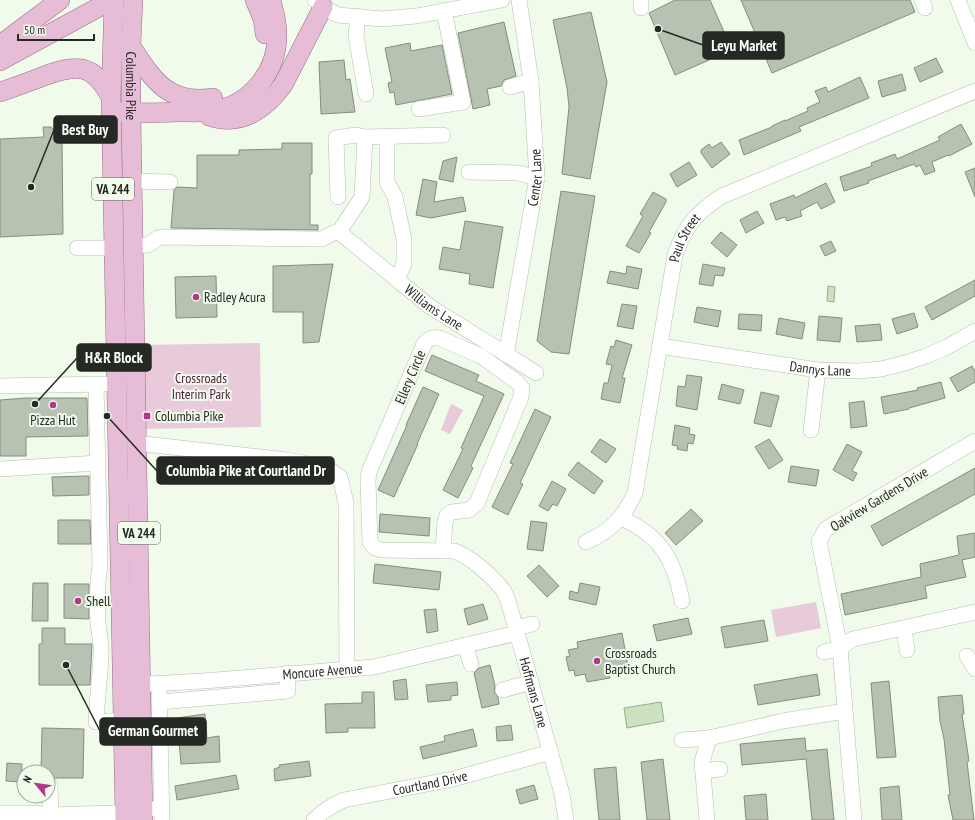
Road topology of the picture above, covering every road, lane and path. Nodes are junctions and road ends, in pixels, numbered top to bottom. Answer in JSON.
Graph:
{"nodes":[{"id":1,"x":59,"y":0,"type":"edge"},
{"id":2,"x":113,"y":0,"type":"edge"},
{"id":3,"x":133,"y":0,"type":"edge"},
{"id":4,"x":255,"y":0,"type":"edge"},
{"id":5,"x":271,"y":0,"type":"edge"},
{"id":6,"x":502,"y":0,"type":"edge"},
{"id":7,"x":518,"y":0,"type":"edge"},
{"id":8,"x":958,"y":0,"type":"edge"},
{"id":9,"x":323,"y":2,"type":"edge"},
{"id":10,"x":435,"y":8,"type":"edge"},
{"id":11,"x":356,"y":16,"type":"junction"},
{"id":12,"x":0,"y":29,"type":"edge"},
{"id":13,"x":975,"y":44,"type":"edge"},
{"id":14,"x":0,"y":45,"type":"edge"},
{"id":15,"x":131,"y":46,"type":"junction"},
{"id":16,"x":0,"y":61,"type":"edge"},
{"id":17,"x":531,"y":81,"type":"junction"},
{"id":18,"x":510,"y":87,"type":"dead end"},
{"id":19,"x":975,"y":91,"type":"edge"},
{"id":20,"x":0,"y":92,"type":"edge"},
{"id":21,"x":366,"y":94,"type":"dead end"},
{"id":22,"x":112,"y":105,"type":"junction"},
{"id":23,"x":419,"y":109,"type":"dead end"},
{"id":24,"x":198,"y":112,"type":"junction"},
{"id":25,"x":131,"y":113,"type":"junction"},
{"id":26,"x":443,"y":135,"type":"dead end"},
{"id":27,"x":365,"y":137,"type":"junction"},
{"id":28,"x":387,"y":137,"type":"junction"},
{"id":29,"x":469,"y":172,"type":"dead end"},
{"id":30,"x":537,"y":178,"type":"junction"},
{"id":31,"x":132,"y":181,"type":"junction"},
{"id":32,"x":170,"y":182,"type":"dead end"},
{"id":33,"x":338,"y":197,"type":"dead end"},
{"id":34,"x":340,"y":232,"type":"junction"},
{"id":35,"x":133,"y":246,"type":"junction"},
{"id":36,"x":77,"y":248,"type":"dead end"},
{"id":37,"x":114,"y":248,"type":"junction"},
{"id":38,"x":396,"y":279,"type":"junction"},
{"id":39,"x":975,"y":331,"type":"edge"},
{"id":40,"x":660,"y":346,"type":"junction"},
{"id":41,"x":506,"y":354,"type":"junction"},
{"id":42,"x":818,"y":370,"type":"junction"},
{"id":43,"x":536,"y":373,"type":"dead end"},
{"id":44,"x":127,"y":383,"type":"junction"},
{"id":45,"x":96,"y":384,"type":"junction"},
{"id":46,"x":0,"y":386,"type":"edge"},
{"id":47,"x":811,"y":430,"type":"dead end"},
{"id":48,"x":975,"y":441,"type":"edge"},
{"id":49,"x":137,"y":444,"type":"junction"},
{"id":50,"x":98,"y":463,"type":"junction"},
{"id":51,"x":0,"y":469,"type":"edge"},
{"id":52,"x":120,"y":490,"type":"junction"},
{"id":53,"x":99,"y":493,"type":"junction"},
{"id":54,"x":621,"y":518,"type":"junction"},
{"id":55,"x":586,"y":542,"type":"dead end"},
{"id":56,"x":443,"y":551,"type":"junction"},
{"id":57,"x":100,"y":566,"type":"junction"},
{"id":58,"x":121,"y":567,"type":"junction"},
{"id":59,"x":485,"y":572,"type":"joint"},
{"id":60,"x":682,"y":601,"type":"dead end"},
{"id":61,"x":975,"y":612,"type":"edge"},
{"id":62,"x":98,"y":624,"type":"junction"},
{"id":63,"x":122,"y":624,"type":"junction"},
{"id":64,"x":532,"y":624,"type":"dead end"},
{"id":65,"x":904,"y":628,"type":"junction"},
{"id":66,"x":516,"y":630,"type":"junction"},
{"id":67,"x":465,"y":645,"type":"junction"},
{"id":68,"x":840,"y":648,"type":"junction"},
{"id":69,"x":907,"y":650,"type":"dead end"},
{"id":70,"x":824,"y":652,"type":"dead end"},
{"id":71,"x":967,"y":656,"type":"dead end"},
{"id":72,"x":102,"y":657,"type":"junction"},
{"id":73,"x":123,"y":657,"type":"junction"},
{"id":74,"x":471,"y":664,"type":"dead end"},
{"id":75,"x":347,"y":669,"type":"junction"},
{"id":76,"x":975,"y":669,"type":"edge"},
{"id":77,"x":287,"y":673,"type":"junction"},
{"id":78,"x":531,"y":682,"type":"junction"},
{"id":79,"x":141,"y":684,"type":"junction"},
{"id":80,"x":503,"y":690,"type":"dead end"},
{"id":81,"x":159,"y":702,"type":"junction"},
{"id":82,"x":845,"y":711,"type":"junction"},
{"id":83,"x":124,"y":720,"type":"junction"},
{"id":84,"x":710,"y":738,"type":"junction"},
{"id":85,"x":682,"y":740,"type":"dead end"},
{"id":86,"x":551,"y":752,"type":"junction"},
{"id":87,"x":720,"y":769,"type":"dead end"},
{"id":88,"x":703,"y":770,"type":"junction"},
{"id":89,"x":51,"y":804,"type":"edge"},
{"id":90,"x":0,"y":813,"type":"edge"},
{"id":91,"x":143,"y":815,"type":"edge"},
{"id":92,"x":31,"y":816,"type":"edge"},
{"id":93,"x":51,"y":817,"type":"edge"},
{"id":94,"x":314,"y":820,"type":"edge"},
{"id":95,"x":566,"y":820,"type":"edge"},
{"id":96,"x":707,"y":820,"type":"edge"},
{"id":97,"x":854,"y":820,"type":"edge"}],
"edges":[{"from":1,"to":12,"type":"main road"},
{"from":1,"to":14,"type":"main road"},
{"from":2,"to":16,"type":"main road"},
{"from":2,"to":22,"type":"main road","name":"Columbia Pike","number":"VA 244"},
{"from":3,"to":15,"type":"main road","name":"Columbia Pike","number":"VA 244"},
{"from":4,"to":15,"type":"main road"},
{"from":5,"to":24,"type":"main road"},
{"from":6,"to":10,"type":"street"},
{"from":7,"to":17,"type":"street","name":"Center Lane"},
{"from":8,"to":13,"type":"street"},
{"from":9,"to":11,"type":"street"},
{"from":9,"to":24,"type":"main road"},
{"from":10,"to":11,"type":"street"},
{"from":10,"to":23,"type":"street"},
{"from":11,"to":21,"type":"street"},
{"from":15,"to":25,"type":"main road","name":"Columbia Pike","number":"VA 244"},
{"from":17,"to":18,"type":"street"},
{"from":17,"to":30,"type":"street","name":"Center Lane"},
{"from":19,"to":40,"type":"street","name":"Paul Street"},
{"from":20,"to":22,"type":"main road"},
{"from":22,"to":25,"type":"main road"},
{"from":22,"to":37,"type":"main road","name":"Columbia Pike","number":"VA 244"},
{"from":24,"to":25,"type":"main road"},
{"from":25,"to":31,"type":"main road","name":"Columbia Pike","number":"VA 244"},
{"from":26,"to":28,"type":"street"},
{"from":27,"to":28,"type":"street"},
{"from":27,"to":33,"type":"street"},
{"from":27,"to":34,"type":"street"},
{"from":28,"to":38,"type":"street"},
{"from":29,"to":30,"type":"street"},
{"from":30,"to":41,"type":"street","name":"Center Lane"},
{"from":31,"to":32,"type":"street"},
{"from":31,"to":35,"type":"main road","name":"Columbia Pike","number":"VA 244"},
{"from":34,"to":35,"type":"street"},
{"from":34,"to":38,"type":"street","name":"Williams Lane"},
{"from":35,"to":44,"type":"main road","name":"Columbia Pike","number":"VA 244"},
{"from":36,"to":37,"type":"street"},
{"from":37,"to":44,"type":"main road","name":"Columbia Pike","number":"VA 244"},
{"from":38,"to":41,"type":"street","name":"Williams Lane"},
{"from":39,"to":42,"type":"street","name":"Dannys Lane"},
{"from":40,"to":42,"type":"street","name":"Dannys Lane"},
{"from":40,"to":54,"type":"street","name":"Paul Street"},
{"from":41,"to":43,"type":"street","name":"Williams Lane"},
{"from":42,"to":47,"type":"street"},
{"from":44,"to":45,"type":"street"},
{"from":44,"to":49,"type":"main road","name":"Columbia Pike","number":"VA 244"},
{"from":44,"to":52,"type":"main road","name":"Columbia Pike","number":"VA 244"},
{"from":45,"to":46,"type":"street"},
{"from":45,"to":50,"type":"street"},
{"from":48,"to":68,"type":"street","name":"Oakview Gardens Drive"},
{"from":49,"to":75,"type":"street"},
{"from":49,"to":79,"type":"main road","name":"Columbia Pike","number":"VA 244"},
{"from":50,"to":51,"type":"street"},
{"from":50,"to":53,"type":"street"},
{"from":52,"to":53,"type":"street"},
{"from":52,"to":58,"type":"main road","name":"Columbia Pike","number":"VA 244"},
{"from":53,"to":57,"type":"street"},
{"from":54,"to":55,"type":"street","name":"Paul Street"},
{"from":54,"to":60,"type":"street"},
{"from":56,"to":56,"type":"street","name":"Ellery Circle"},
{"from":56,"to":59,"type":"street","name":"Ellery Circle"},
{"from":57,"to":58,"type":"street"},
{"from":57,"to":62,"type":"street"},
{"from":58,"to":63,"type":"main road","name":"Columbia Pike","number":"VA 244"},
{"from":59,"to":66,"type":"street","name":"Hoffmans Lane"},
{"from":61,"to":65,"type":"street"},
{"from":62,"to":63,"type":"street"},
{"from":62,"to":72,"type":"street"},
{"from":63,"to":73,"type":"main road","name":"Columbia Pike","number":"VA 244"},
{"from":64,"to":66,"type":"street","name":"Moncure Avenue"},
{"from":65,"to":68,"type":"street"},
{"from":65,"to":69,"type":"street"},
{"from":66,"to":67,"type":"street","name":"Moncure Avenue"},
{"from":66,"to":78,"type":"street","name":"Hoffmans Lane"},
{"from":67,"to":74,"type":"street"},
{"from":67,"to":75,"type":"street","name":"Moncure Avenue"},
{"from":68,"to":70,"type":"street"},
{"from":68,"to":82,"type":"street","name":"Oakview Gardens Drive"},
{"from":71,"to":76,"type":"street"},
{"from":72,"to":73,"type":"street"},
{"from":72,"to":83,"type":"street"},
{"from":73,"to":79,"type":"main road","name":"Columbia Pike","number":"VA 244"},
{"from":75,"to":77,"type":"street","name":"Moncure Avenue"},
{"from":77,"to":79,"type":"street","name":"Moncure Avenue"},
{"from":77,"to":81,"type":"street"},
{"from":78,"to":80,"type":"street"},
{"from":78,"to":86,"type":"street","name":"Hoffmans Lane"},
{"from":79,"to":81,"type":"street"},
{"from":79,"to":83,"type":"main road","name":"Columbia Pike","number":"VA 244"},
{"from":79,"to":91,"type":"main road","name":"Columbia Pike","number":"VA 244"},
{"from":81,"to":91,"type":"street"},
{"from":82,"to":84,"type":"street"},
{"from":82,"to":97,"type":"street","name":"Oakview Gardens Drive"},
{"from":83,"to":91,"type":"main road","name":"Columbia Pike","number":"VA 244"},
{"from":84,"to":85,"type":"street"},
{"from":84,"to":88,"type":"street"},
{"from":86,"to":94,"type":"street","name":"Courtland Drive"},
{"from":86,"to":95,"type":"street","name":"Hoffmans Lane"},
{"from":87,"to":88,"type":"street"},
{"from":88,"to":96,"type":"street"},
{"from":89,"to":93,"type":"street"},
{"from":90,"to":92,"type":"street"},
{"from":91,"to":93,"type":"street"},
{"from":92,"to":93,"type":"street"}]}
